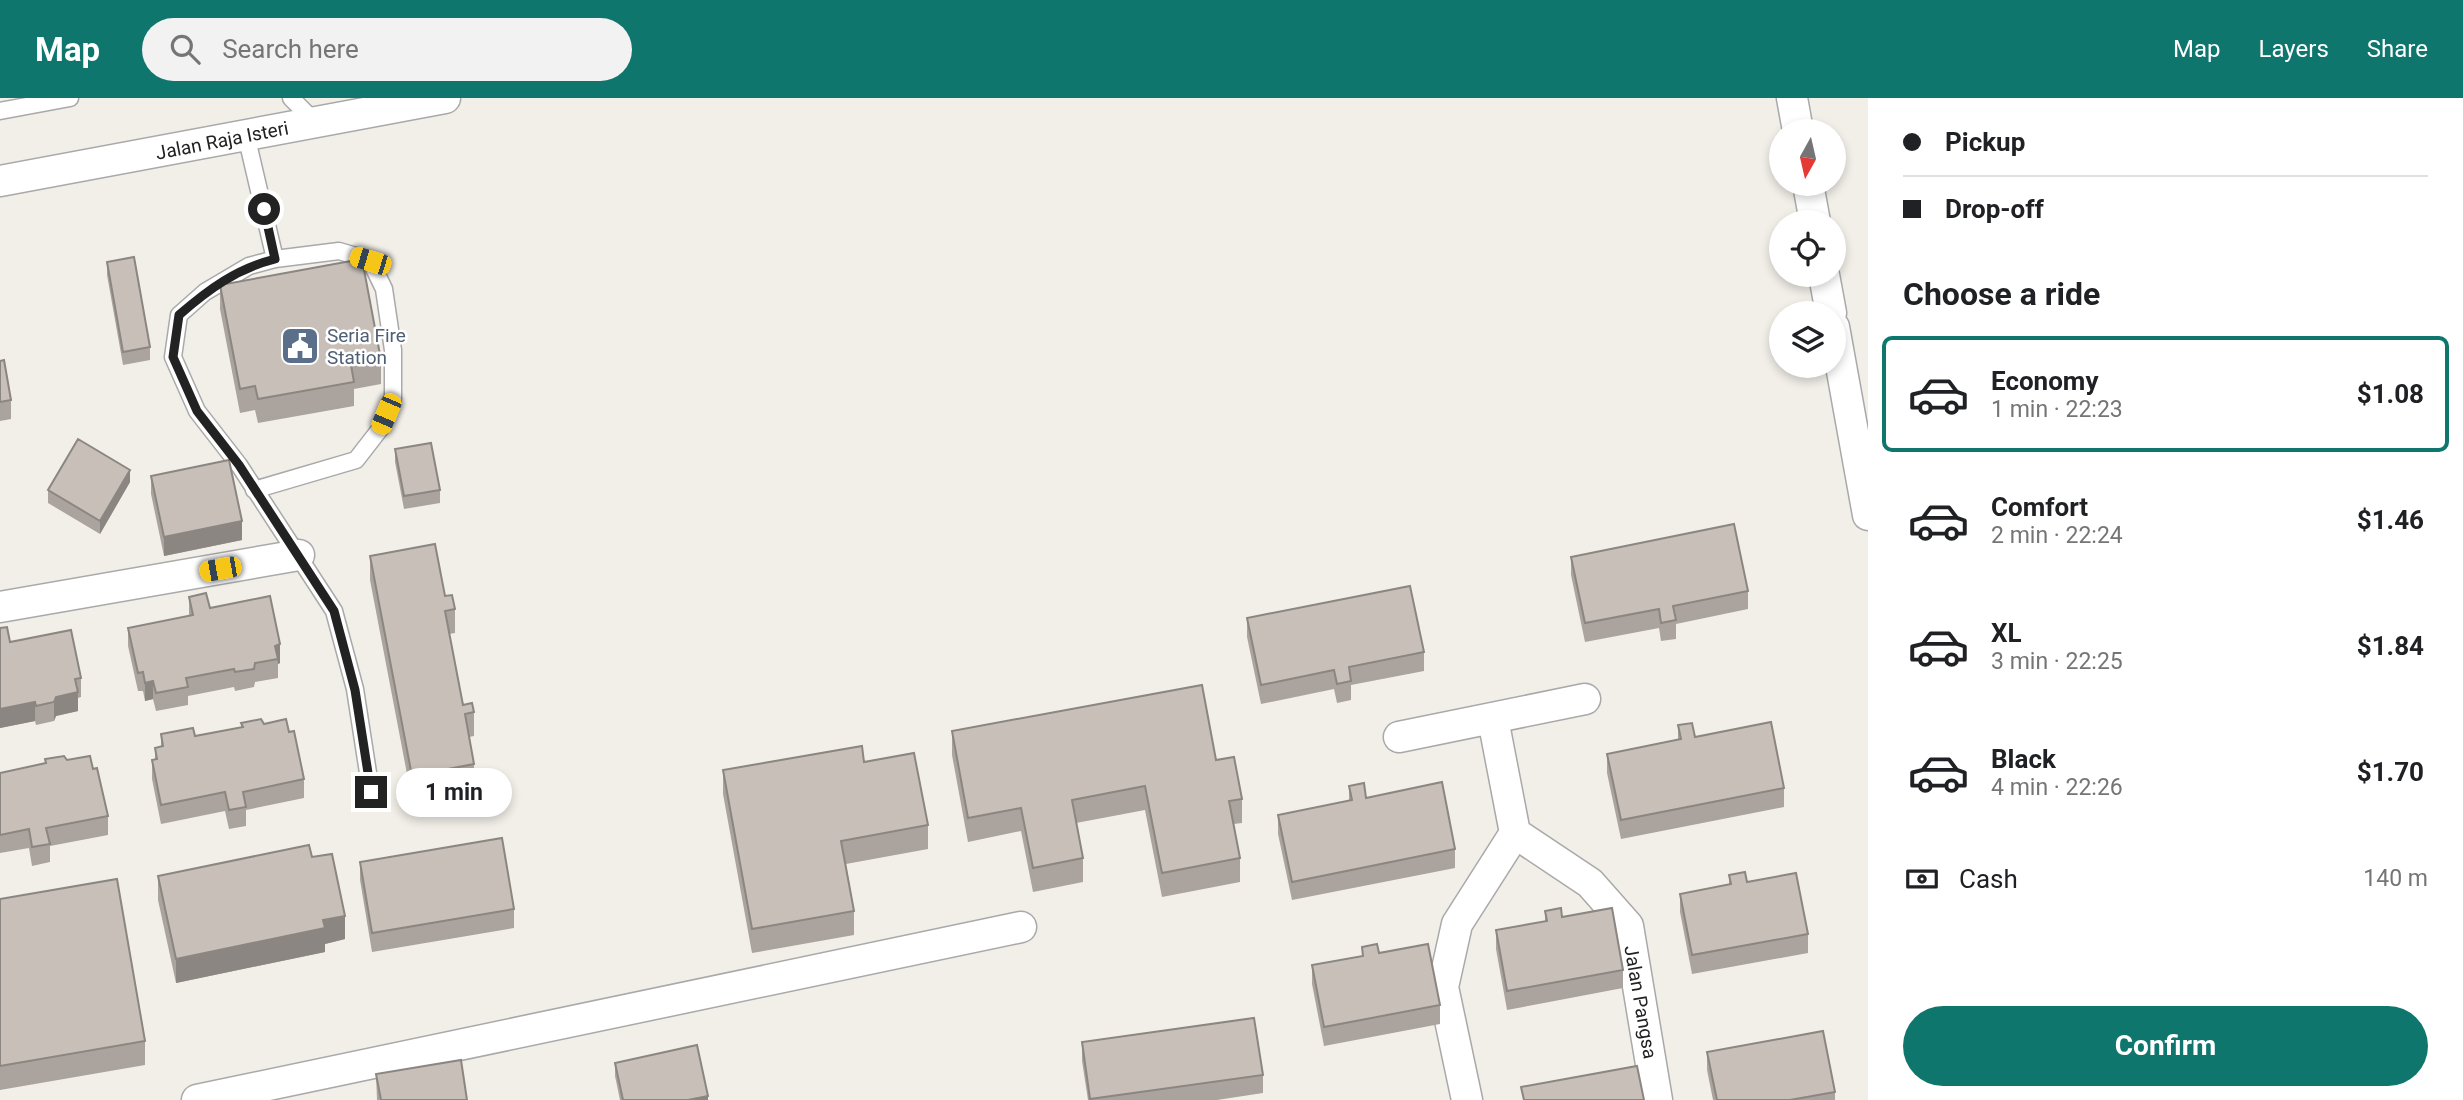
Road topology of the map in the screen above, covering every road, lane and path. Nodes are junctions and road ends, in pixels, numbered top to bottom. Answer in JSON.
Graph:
{"nodes":[{"id":1,"x":70,"y":98,"type":"edge"},
{"id":2,"x":291,"y":98,"type":"edge"},
{"id":3,"x":445,"y":98,"type":"edge"},
{"id":4,"x":1792,"y":98,"type":"edge"},
{"id":5,"x":0,"y":111,"type":"edge"},
{"id":6,"x":1796,"y":119,"type":"edge"},
{"id":7,"x":315,"y":122,"type":"junction"},
{"id":8,"x":246,"y":135,"type":"junction"},
{"id":9,"x":0,"y":181,"type":"edge"},
{"id":10,"x":275,"y":259,"type":"junction"},
{"id":11,"x":1843,"y":378,"type":"edge"},
{"id":12,"x":254,"y":490,"type":"junction"},
{"id":13,"x":1868,"y":515,"type":"edge"},
{"id":14,"x":299,"y":555,"type":"junction"},
{"id":15,"x":0,"y":607,"type":"edge"},
{"id":16,"x":1585,"y":699,"type":"dead end"},
{"id":17,"x":1493,"y":719,"type":"junction"},
{"id":18,"x":1399,"y":737,"type":"dead end"},
{"id":19,"x":371,"y":792,"type":"dead end"},
{"id":20,"x":1515,"y":833,"type":"junction"},
{"id":21,"x":1021,"y":927,"type":"dead end"},
{"id":22,"x":197,"y":1100,"type":"edge"},
{"id":23,"x":1467,"y":1100,"type":"edge"},
{"id":24,"x":1657,"y":1100,"type":"edge"}],
"edges":[{"from":1,"to":5,"type":"lane"},
{"from":2,"to":7,"type":"lane"},
{"from":3,"to":7,"type":"street","name":"Jalan Raja Isteri"},
{"from":4,"to":6,"type":"street"},
{"from":7,"to":8,"type":"street","name":"Jalan Raja Isteri"},
{"from":8,"to":9,"type":"street","name":"Jalan Raja Isteri"},
{"from":8,"to":10,"type":"lane"},
{"from":10,"to":12,"type":"lane"},
{"from":10,"to":12,"type":"lane"},
{"from":11,"to":13,"type":"street"},
{"from":12,"to":14,"type":"lane"},
{"from":14,"to":15,"type":"street"},
{"from":14,"to":19,"type":"lane"},
{"from":16,"to":17,"type":"street"},
{"from":17,"to":18,"type":"street"},
{"from":17,"to":20,"type":"street"},
{"from":20,"to":23,"type":"street"},
{"from":20,"to":24,"type":"street","name":"Jalan Pangsa"},
{"from":21,"to":22,"type":"street"}]}
